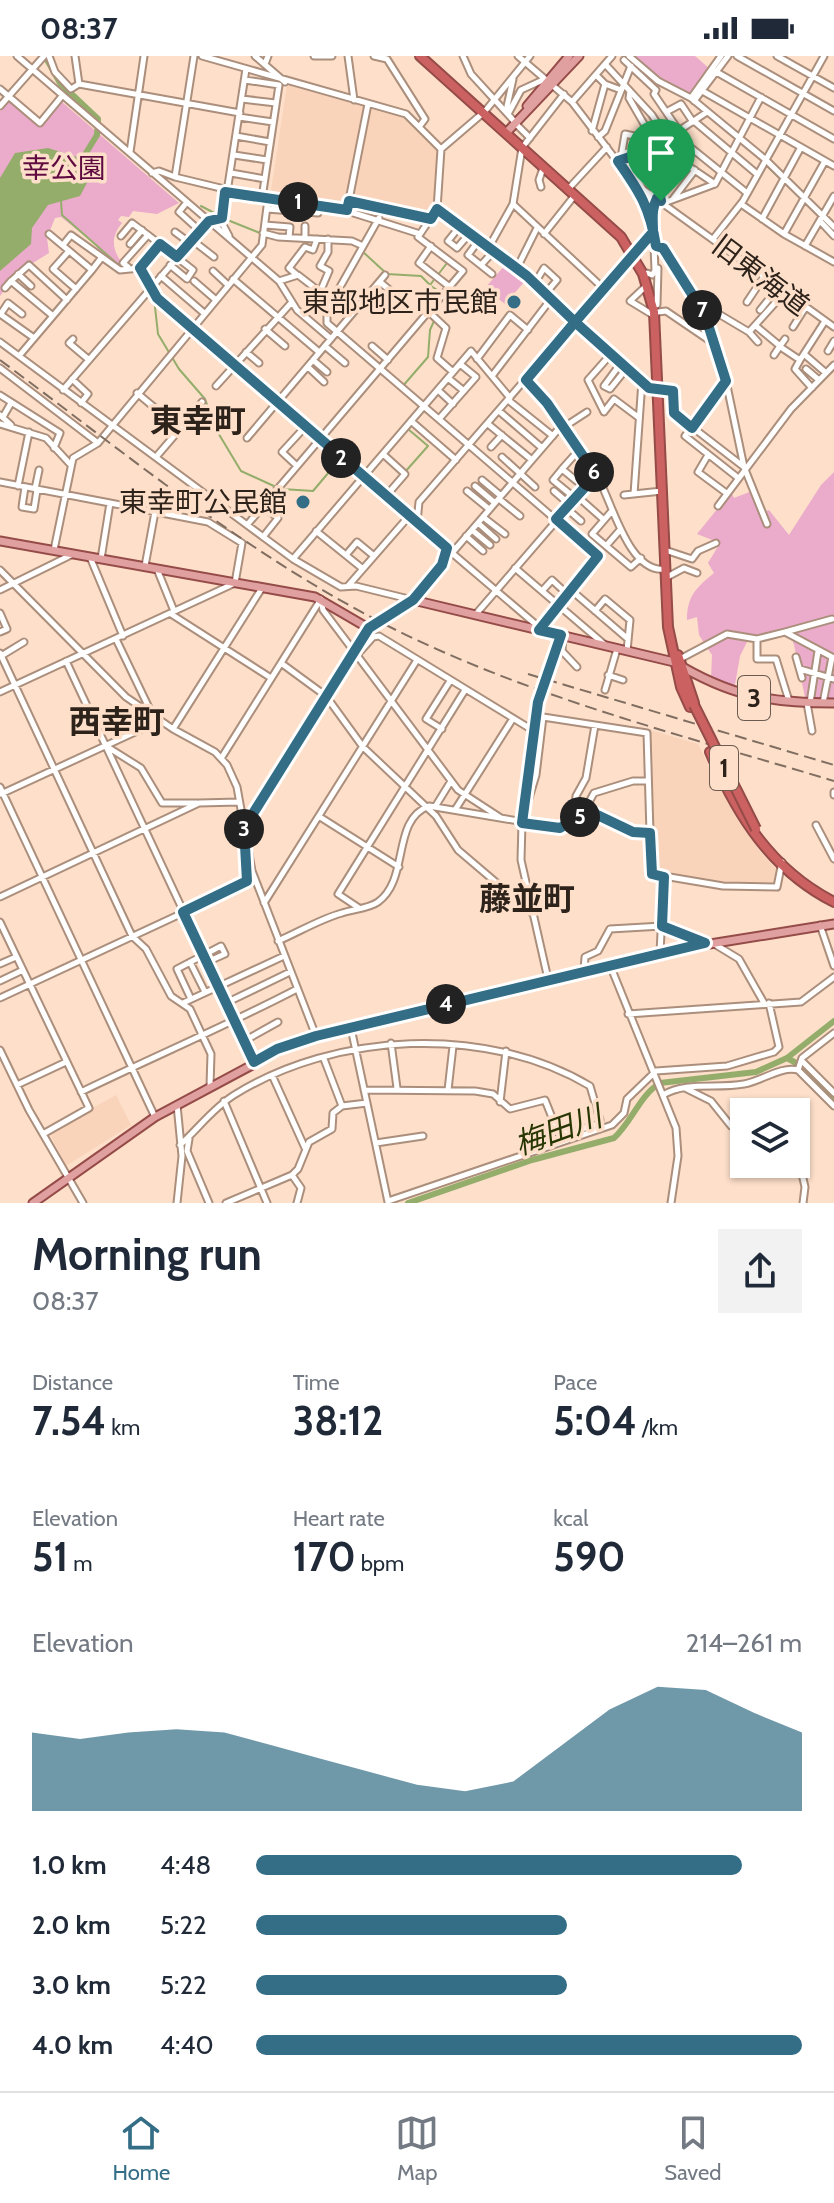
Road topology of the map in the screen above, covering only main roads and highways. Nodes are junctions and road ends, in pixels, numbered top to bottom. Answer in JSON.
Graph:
{"nodes":[{"id":1,"x":422,"y":56,"type":"edge"},
{"id":2,"x":569,"y":56,"type":"edge"},
{"id":3,"x":579,"y":56,"type":"edge"},
{"id":4,"x":550,"y":81,"type":"junction"},
{"id":5,"x":511,"y":128,"type":"junction"},
{"id":6,"x":526,"y":143,"type":"junction"},
{"id":7,"x":573,"y":191,"type":"junction"},
{"id":8,"x":634,"y":252,"type":"junction"},
{"id":9,"x":656,"y":311,"type":"junction"},
{"id":10,"x":660,"y":390,"type":"junction"},
{"id":11,"x":0,"y":541,"type":"edge"},
{"id":12,"x":667,"y":572,"type":"junction"},
{"id":13,"x":678,"y":662,"type":"junction"},
{"id":14,"x":834,"y":703,"type":"edge"},
{"id":15,"x":834,"y":899,"type":"edge"},
{"id":16,"x":834,"y":924,"type":"edge"},
{"id":17,"x":33,"y":1203,"type":"edge"}],
"edges":[{"from":1,"to":5,"type":"highway","number":"1"},
{"from":2,"to":4,"type":"main road"},
{"from":3,"to":4,"type":"main road"},
{"from":4,"to":5,"type":"main road"},
{"from":5,"to":6,"type":"highway","number":"1"},
{"from":6,"to":7,"type":"highway","number":"1"},
{"from":6,"to":7,"type":"highway","number":"1"},
{"from":7,"to":8,"type":"highway","number":"1"},
{"from":8,"to":9,"type":"highway","number":"1"},
{"from":8,"to":9,"type":"highway","number":"1"},
{"from":9,"to":10,"type":"highway","number":"1"},
{"from":10,"to":12,"type":"highway","number":"1"},
{"from":10,"to":12,"type":"highway","number":"1"},
{"from":11,"to":13,"type":"main road","bridge":true},
{"from":12,"to":13,"type":"highway","number":"1"},
{"from":13,"to":14,"type":"main road","number":"3"},
{"from":13,"to":15,"type":"highway","number":"1","bridge":true},
{"from":16,"to":17,"type":"main road"}]}
